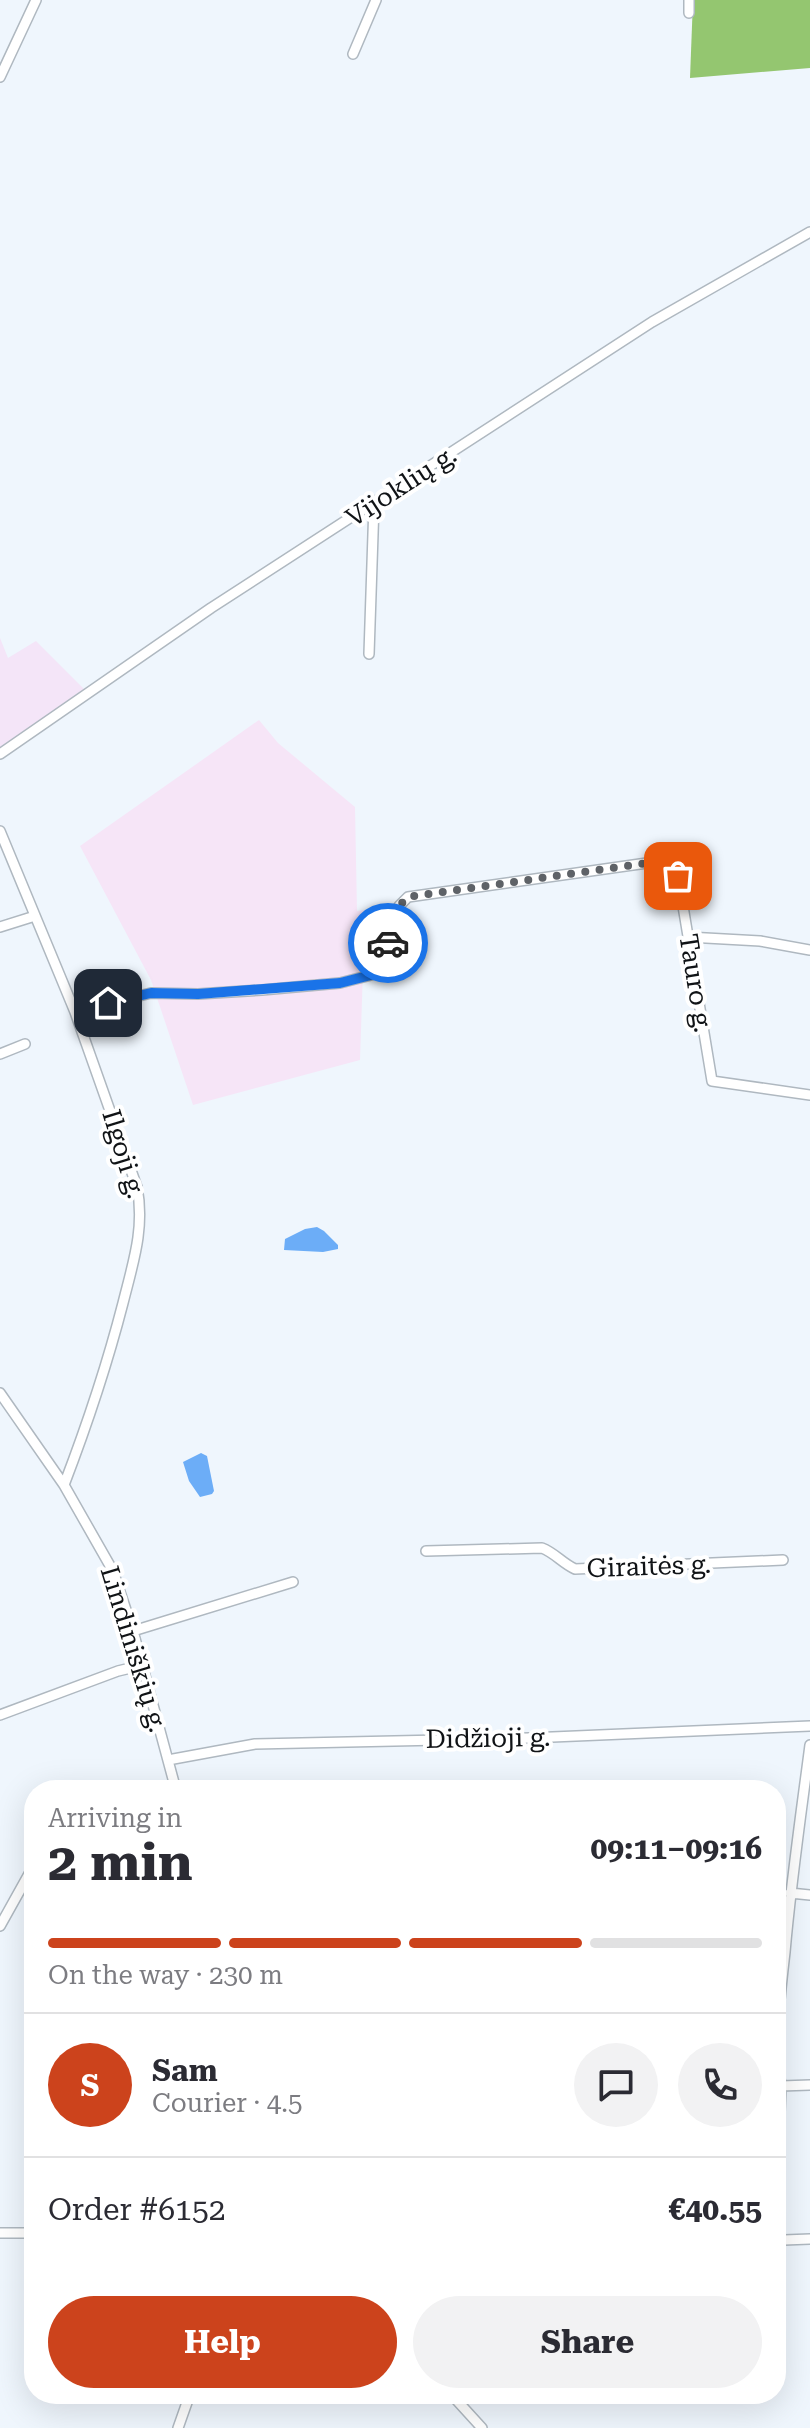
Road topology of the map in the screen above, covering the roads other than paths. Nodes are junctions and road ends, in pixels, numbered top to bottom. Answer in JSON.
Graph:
{"nodes":[{"id":1,"x":36,"y":0,"type":"edge"},
{"id":2,"x":376,"y":0,"type":"edge"},
{"id":3,"x":689,"y":0,"type":"edge"},
{"id":4,"x":689,"y":13,"type":"dead end"},
{"id":5,"x":353,"y":54,"type":"dead end"},
{"id":6,"x":0,"y":77,"type":"edge"},
{"id":7,"x":810,"y":232,"type":"edge"},
{"id":8,"x":374,"y":504,"type":"junction"},
{"id":9,"x":369,"y":654,"type":"dead end"},
{"id":10,"x":0,"y":754,"type":"edge"},
{"id":11,"x":0,"y":831,"type":"edge"},
{"id":12,"x":35,"y":916,"type":"junction"},
{"id":13,"x":0,"y":927,"type":"edge"},
{"id":14,"x":688,"y":937,"type":"junction"},
{"id":15,"x":810,"y":950,"type":"edge"},
{"id":16,"x":75,"y":1012,"type":"junction"},
{"id":17,"x":25,"y":1044,"type":"dead end"},
{"id":18,"x":0,"y":1054,"type":"edge"},
{"id":19,"x":810,"y":1095,"type":"edge"},
{"id":20,"x":0,"y":1393,"type":"edge"},
{"id":21,"x":64,"y":1485,"type":"junction"},
{"id":22,"x":426,"y":1551,"type":"dead end"},
{"id":23,"x":783,"y":1560,"type":"dead end"},
{"id":24,"x":293,"y":1582,"type":"dead end"},
{"id":25,"x":133,"y":1631,"type":"junction"},
{"id":26,"x":143,"y":1665,"type":"junction"},
{"id":27,"x":0,"y":1715,"type":"edge"},
{"id":28,"x":810,"y":1726,"type":"edge"},
{"id":29,"x":810,"y":1745,"type":"edge"},
{"id":30,"x":168,"y":1760,"type":"junction"},
{"id":31,"x":173,"y":1780,"type":"edge"},
{"id":32,"x":24,"y":1883,"type":"edge"},
{"id":33,"x":790,"y":1893,"type":"junction"},
{"id":34,"x":810,"y":1895,"type":"edge"},
{"id":35,"x":0,"y":1926,"type":"edge"},
{"id":36,"x":786,"y":1933,"type":"edge"},
{"id":37,"x":810,"y":2085,"type":"edge"},
{"id":38,"x":786,"y":2086,"type":"edge"},
{"id":39,"x":0,"y":2233,"type":"edge"},
{"id":40,"x":24,"y":2233,"type":"edge"},
{"id":41,"x":810,"y":2239,"type":"edge"},
{"id":42,"x":786,"y":2240,"type":"edge"},
{"id":43,"x":186,"y":2404,"type":"edge"},
{"id":44,"x":460,"y":2404,"type":"edge"},
{"id":45,"x":178,"y":2428,"type":"edge"},
{"id":46,"x":482,"y":2428,"type":"edge"}],
"edges":[{"from":1,"to":6,"type":"street"},
{"from":2,"to":5,"type":"street"},
{"from":3,"to":4,"type":"street"},
{"from":7,"to":8,"type":"street","name":"Vijoklių g."},
{"from":8,"to":9,"type":"street"},
{"from":8,"to":10,"type":"street","name":"Vijoklių g."},
{"from":11,"to":12,"type":"street","name":"Ilgoji g."},
{"from":12,"to":13,"type":"street"},
{"from":12,"to":16,"type":"street","name":"Ilgoji g."},
{"from":14,"to":15,"type":"street"},
{"from":14,"to":16,"type":"street","name":"Tauro g."},
{"from":14,"to":19,"type":"street","name":"Tauro g."},
{"from":16,"to":21,"type":"street","name":"Ilgoji g."},
{"from":17,"to":18,"type":"street"},
{"from":20,"to":21,"type":"street","name":"Lindiniškių g."},
{"from":21,"to":25,"type":"street","name":"Lindiniškių g."},
{"from":22,"to":23,"type":"street","name":"Giraitės g."},
{"from":24,"to":25,"type":"street"},
{"from":25,"to":26,"type":"street","name":"Lindiniškių g."},
{"from":26,"to":27,"type":"street"},
{"from":26,"to":30,"type":"street","name":"Lindiniškių g."},
{"from":28,"to":30,"type":"street","name":"Didžioji g."},
{"from":29,"to":33,"type":"street"},
{"from":30,"to":31,"type":"street","name":"Lindiniškių g."},
{"from":32,"to":35,"type":"street"},
{"from":33,"to":34,"type":"street"},
{"from":33,"to":36,"type":"street"},
{"from":37,"to":38,"type":"street"},
{"from":39,"to":40,"type":"street"},
{"from":41,"to":42,"type":"street"},
{"from":43,"to":45,"type":"street"},
{"from":44,"to":46,"type":"street"}]}
